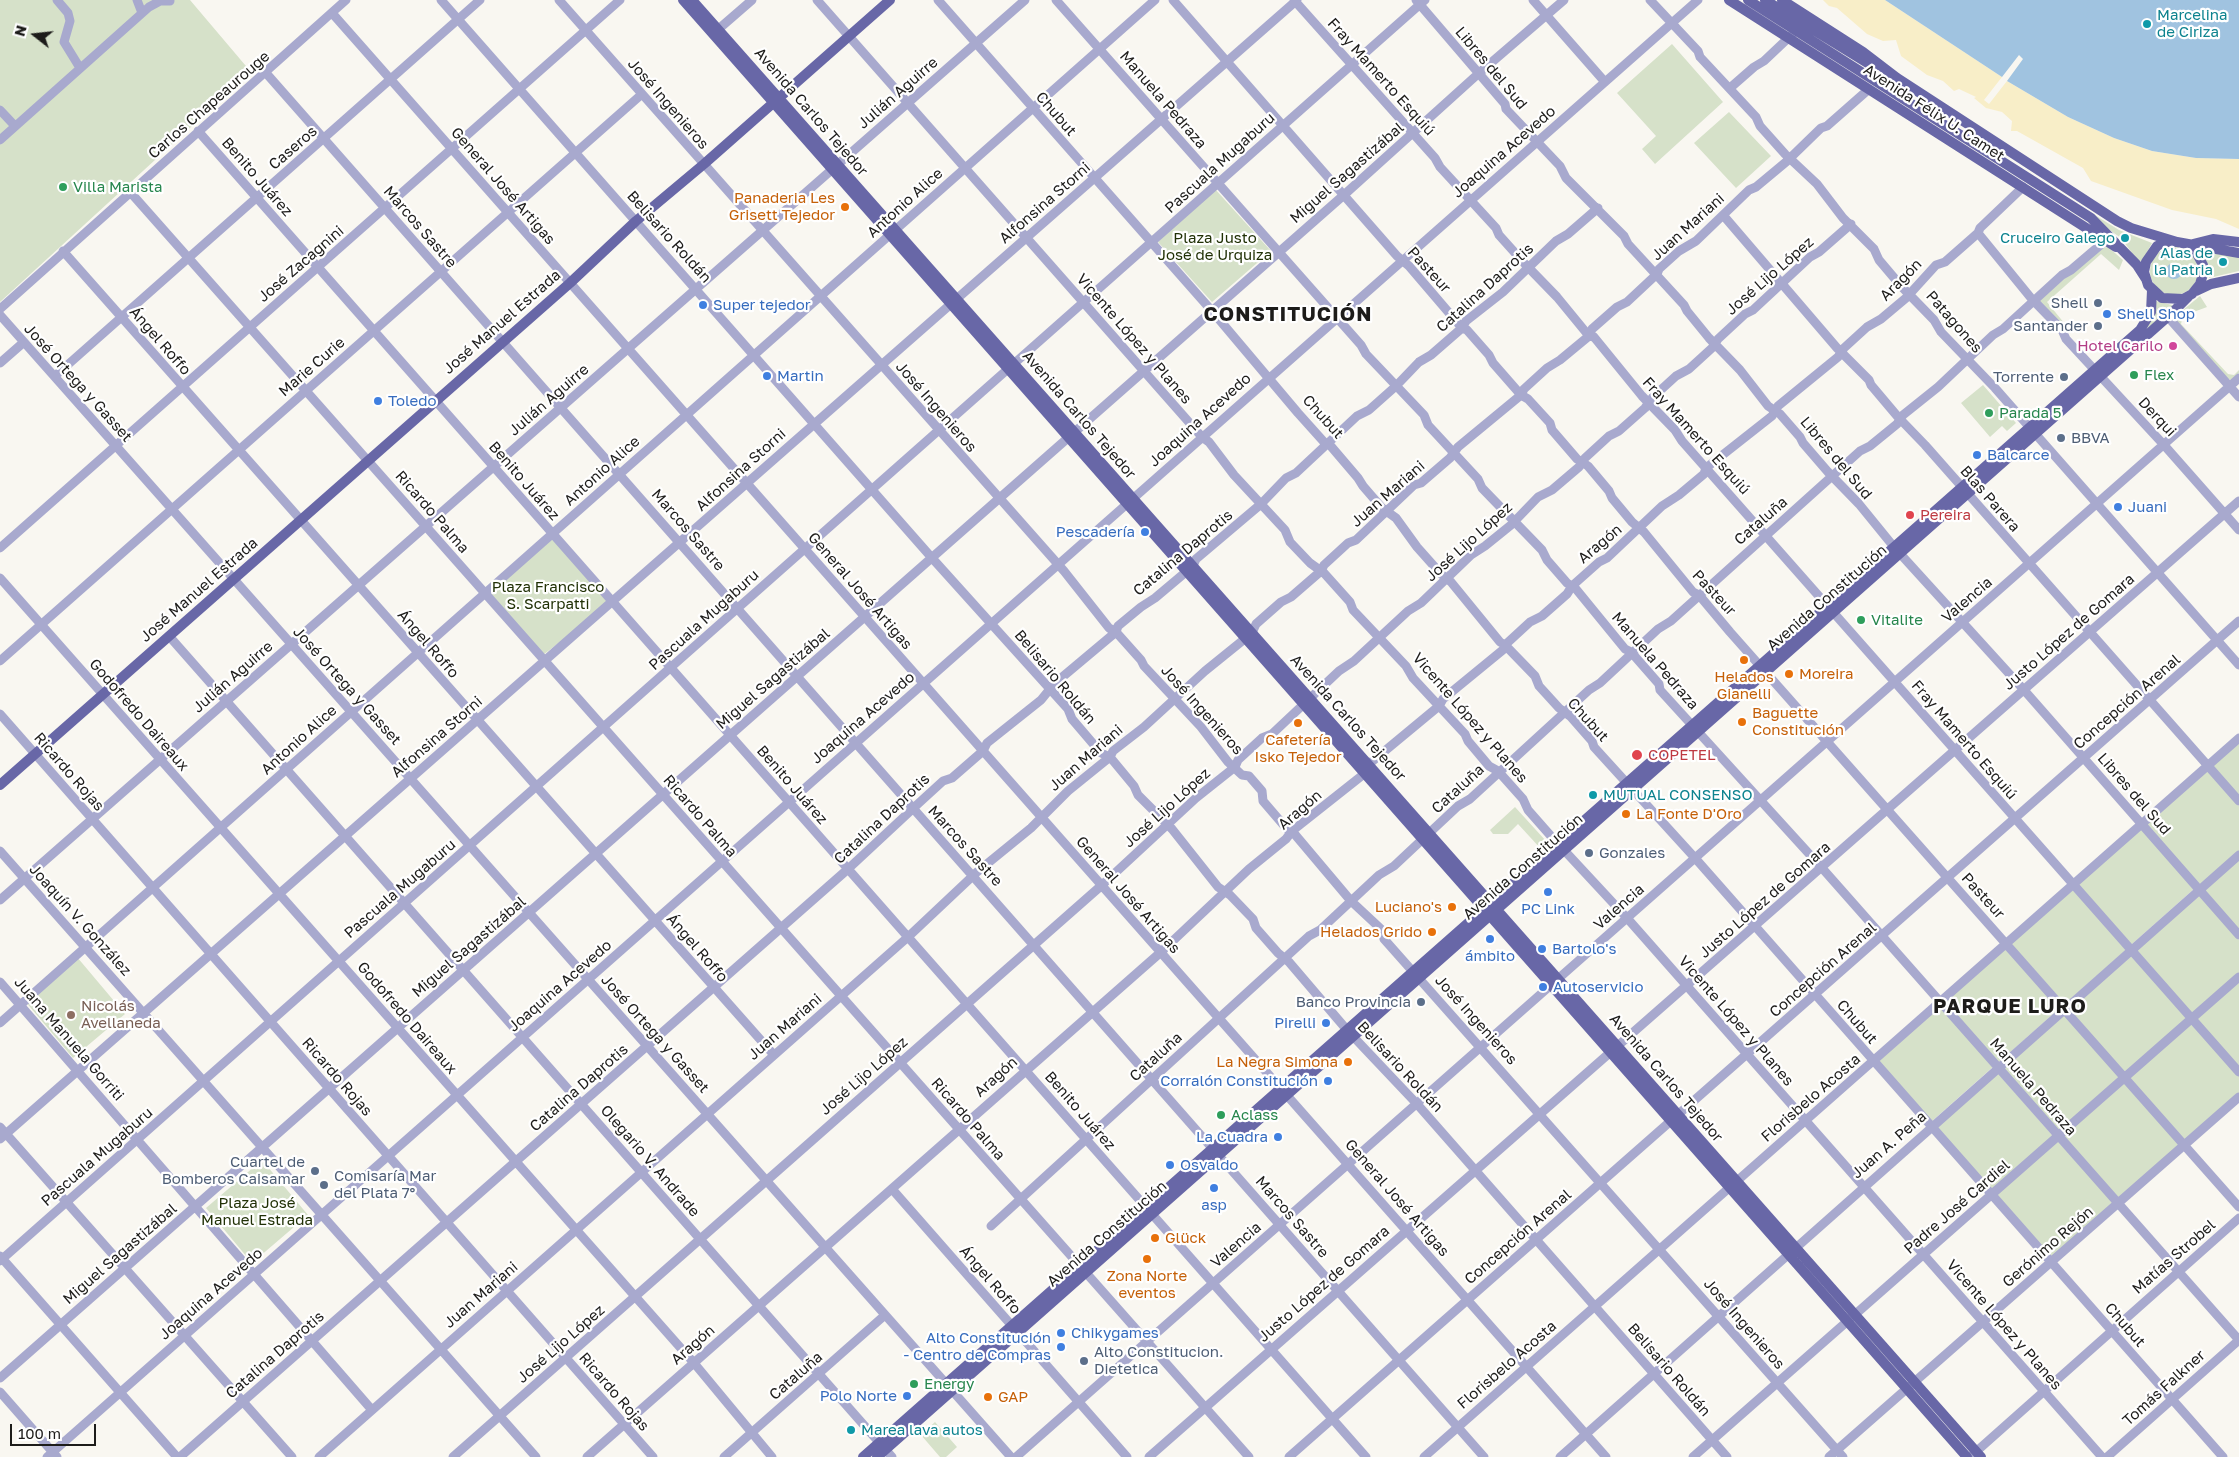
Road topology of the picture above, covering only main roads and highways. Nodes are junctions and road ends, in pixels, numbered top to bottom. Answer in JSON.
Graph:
{"nodes":[{"id":1,"x":683,"y":0,"type":"edge"},
{"id":2,"x":692,"y":0,"type":"edge"},
{"id":3,"x":890,"y":0,"type":"edge"},
{"id":4,"x":1729,"y":0,"type":"edge"},
{"id":5,"x":1748,"y":0,"type":"edge"},
{"id":6,"x":1765,"y":0,"type":"edge"},
{"id":7,"x":1782,"y":0,"type":"edge"},
{"id":8,"x":1800,"y":27,"type":"junction"},
{"id":9,"x":716,"y":32,"type":"junction"},
{"id":10,"x":776,"y":100,"type":"junction"},
{"id":11,"x":2239,"y":242,"type":"edge"},
{"id":12,"x":2185,"y":243,"type":"junction"},
{"id":13,"x":2124,"y":251,"type":"junction"},
{"id":14,"x":2239,"y":253,"type":"edge"},
{"id":15,"x":2239,"y":278,"type":"edge"},
{"id":16,"x":2146,"y":279,"type":"junction"},
{"id":17,"x":2152,"y":290,"type":"junction"},
{"id":18,"x":2191,"y":294,"type":"junction"},
{"id":19,"x":2097,"y":373,"type":"junction"},
{"id":20,"x":1307,"y":702,"type":"junction"},
{"id":21,"x":0,"y":785,"type":"edge"},
{"id":22,"x":1495,"y":906,"type":"junction"},
{"id":23,"x":1486,"y":913,"type":"junction"},
{"id":24,"x":1911,"y":1386,"type":"junction"},
{"id":25,"x":885,"y":1450,"type":"edge"},
{"id":26,"x":1973,"y":1456,"type":"edge"},
{"id":27,"x":863,"y":1457,"type":"edge"},
{"id":28,"x":876,"y":1457,"type":"edge"}],
"edges":[{"from":1,"to":9,"type":"main road","name":"Avenida Carlos Tejedor"},
{"from":2,"to":9,"type":"main road","name":"Avenida Carlos Tejedor"},
{"from":3,"to":10,"type":"main road","name":"José Manuel Estrada"},
{"from":4,"to":8,"type":"main road","name":"Avenida Félix U. Camet"},
{"from":5,"to":8,"type":"main road","name":"Avenida Félix U. Camet"},
{"from":6,"to":8,"type":"main road","name":"Avenida Félix U. Camet"},
{"from":7,"to":8,"type":"main road","name":"Avenida Félix U. Camet"},
{"from":8,"to":12,"type":"main road","name":"Avenida Félix U. Camet"},
{"from":8,"to":13,"type":"main road","name":"Avenida Félix U. Camet"},
{"from":8,"to":13,"type":"main road","name":"Avenida Félix U. Camet"},
{"from":9,"to":10,"type":"main road","name":"Avenida Carlos Tejedor"},
{"from":10,"to":20,"type":"main road","name":"Avenida Carlos Tejedor"},
{"from":10,"to":21,"type":"main road","name":"José Manuel Estrada"},
{"from":11,"to":12,"type":"main road","name":"Avenida Félix U. Camet"},
{"from":12,"to":14,"type":"main road","name":"Avenida Félix U. Camet"},
{"from":12,"to":16,"type":"main road"},
{"from":12,"to":18,"type":"main road"},
{"from":13,"to":16,"type":"main road","name":"Avenida Félix U. Camet"},
{"from":15,"to":18,"type":"main road"},
{"from":16,"to":17,"type":"main road"},
{"from":17,"to":18,"type":"main road"},
{"from":17,"to":19,"type":"main road","name":"Avenida Constitución"},
{"from":18,"to":19,"type":"main road","name":"Avenida Constitución"},
{"from":19,"to":22,"type":"main road","name":"Avenida Constitución"},
{"from":20,"to":22,"type":"main road","name":"Avenida Carlos Tejedor"},
{"from":20,"to":23,"type":"main road","name":"Avenida Carlos Tejedor"},
{"from":22,"to":23,"type":"main road","name":"Avenida Constitución"},
{"from":22,"to":24,"type":"main road","name":"Avenida Carlos Tejedor"},
{"from":23,"to":24,"type":"main road","name":"Avenida Carlos Tejedor"},
{"from":23,"to":25,"type":"main road","name":"Avenida Constitución"},
{"from":24,"to":26,"type":"main road","name":"Avenida Carlos Tejedor"},
{"from":25,"to":27,"type":"main road","name":"Avenida Constitución"},
{"from":25,"to":28,"type":"main road","name":"Avenida Constitución"}]}
